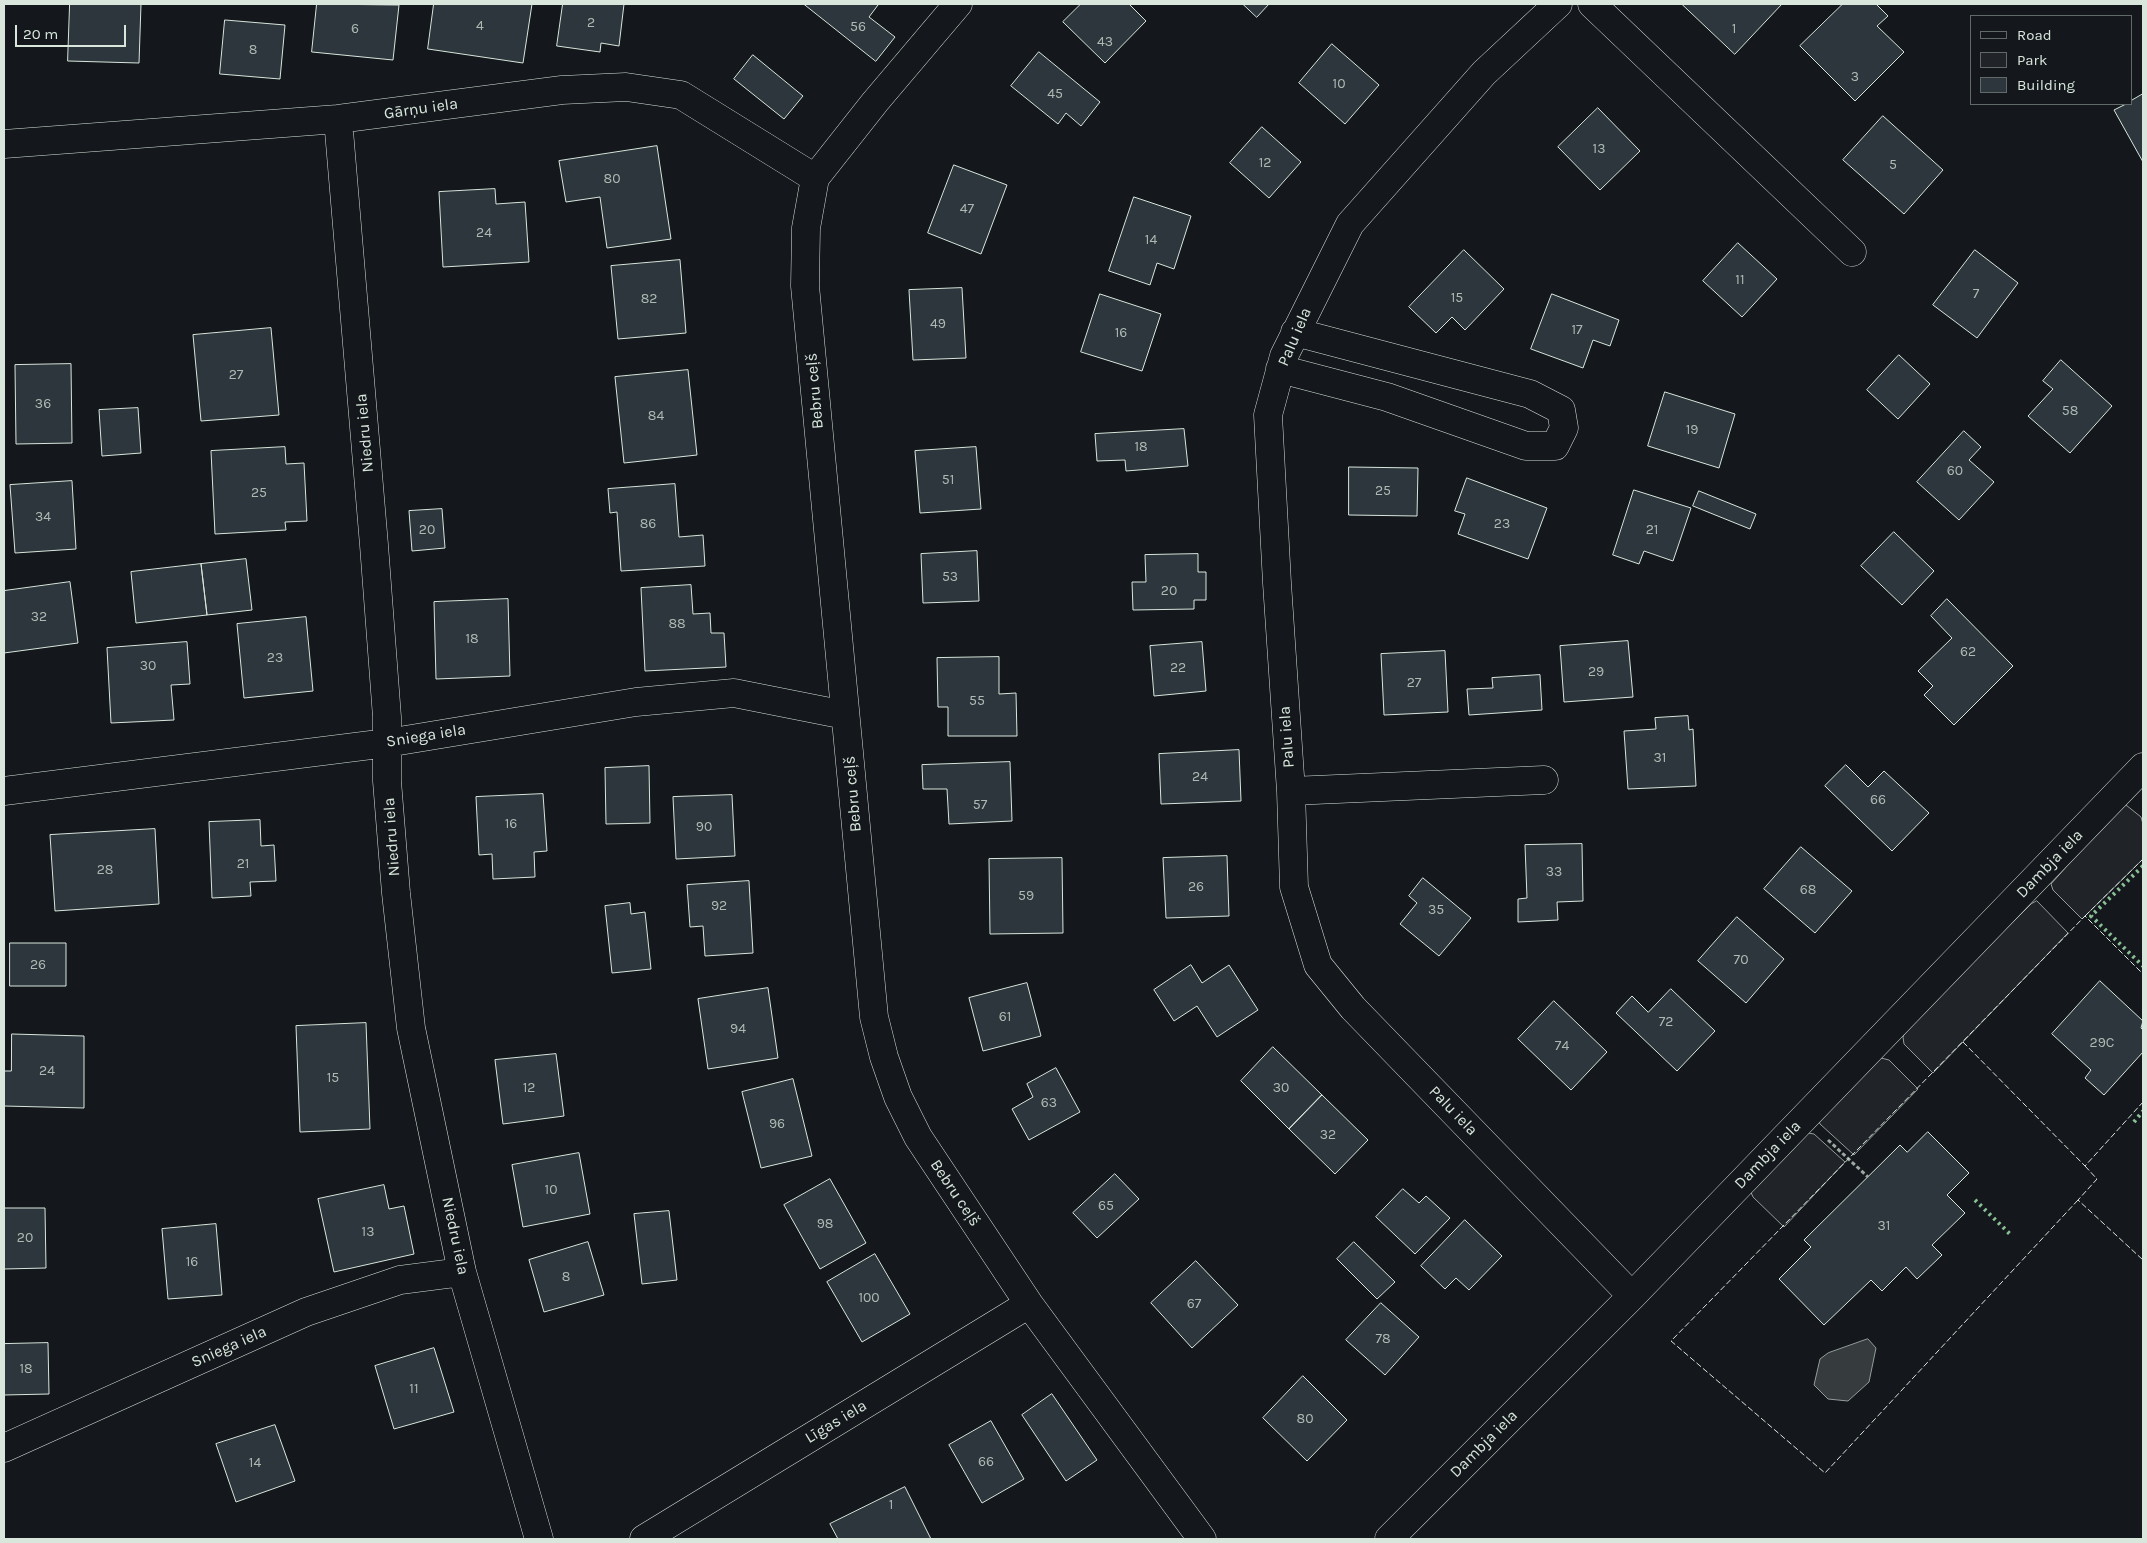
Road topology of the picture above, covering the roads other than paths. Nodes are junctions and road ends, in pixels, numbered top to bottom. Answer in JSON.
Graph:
{"nodes":[{"id":1,"x":958,"y":4,"type":"edge"},
{"id":2,"x":1558,"y":4,"type":"edge"},
{"id":3,"x":1592,"y":4,"type":"edge"},
{"id":4,"x":338,"y":120,"type":"junction"},
{"id":5,"x":4,"y":144,"type":"edge"},
{"id":6,"x":815,"y":178,"type":"junction"},
{"id":7,"x":1852,"y":252,"type":"dead end"},
{"id":8,"x":1295,"y":332,"type":"junction"},
{"id":9,"x":1280,"y":369,"type":"junction"},
{"id":10,"x":845,"y":715,"type":"junction"},
{"id":11,"x":387,"y":743,"type":"junction"},
{"id":12,"x":2143,"y":767,"type":"edge"},
{"id":13,"x":1544,"y":780,"type":"dead end"},
{"id":14,"x":4,"y":791,"type":"edge"},
{"id":15,"x":1291,"y":791,"type":"junction"},
{"id":16,"x":462,"y":1272,"type":"junction"},
{"id":17,"x":1632,"y":1296,"type":"junction"},
{"id":18,"x":1029,"y":1304,"type":"junction"},
{"id":19,"x":4,"y":1448,"type":"edge"},
{"id":20,"x":539,"y":1539,"type":"edge"},
{"id":21,"x":644,"y":1539,"type":"edge"},
{"id":22,"x":1202,"y":1539,"type":"edge"},
{"id":23,"x":1389,"y":1539,"type":"edge"}],
"edges":[{"from":1,"to":6,"type":"street","name":"Bebru ceļš"},
{"from":2,"to":8,"type":"street","name":"Palu iela"},
{"from":3,"to":7,"type":"street"},
{"from":4,"to":5,"type":"street","name":"Gārņu iela"},
{"from":4,"to":6,"type":"street","name":"Gārņu iela"},
{"from":4,"to":11,"type":"street","name":"Niedru iela"},
{"from":6,"to":10,"type":"street","name":"Bebru ceļš"},
{"from":8,"to":9,"type":"street","name":"Palu iela"},
{"from":8,"to":9,"type":"street"},
{"from":9,"to":15,"type":"street","name":"Palu iela"},
{"from":10,"to":11,"type":"street","name":"Sniega iela"},
{"from":10,"to":18,"type":"street","name":"Bebru ceļš"},
{"from":11,"to":14,"type":"street","name":"Sniega iela"},
{"from":11,"to":16,"type":"street","name":"Niedru iela"},
{"from":12,"to":17,"type":"street","name":"Dambja iela"},
{"from":13,"to":15,"type":"street","name":"Palu iela"},
{"from":15,"to":17,"type":"street","name":"Palu iela"},
{"from":16,"to":19,"type":"street","name":"Sniega iela"},
{"from":16,"to":20,"type":"street","name":"Niedru iela"},
{"from":17,"to":23,"type":"street","name":"Dambja iela"},
{"from":18,"to":21,"type":"street","name":"Līgas iela"},
{"from":18,"to":22,"type":"street","name":"Bebru ceļš"}]}
